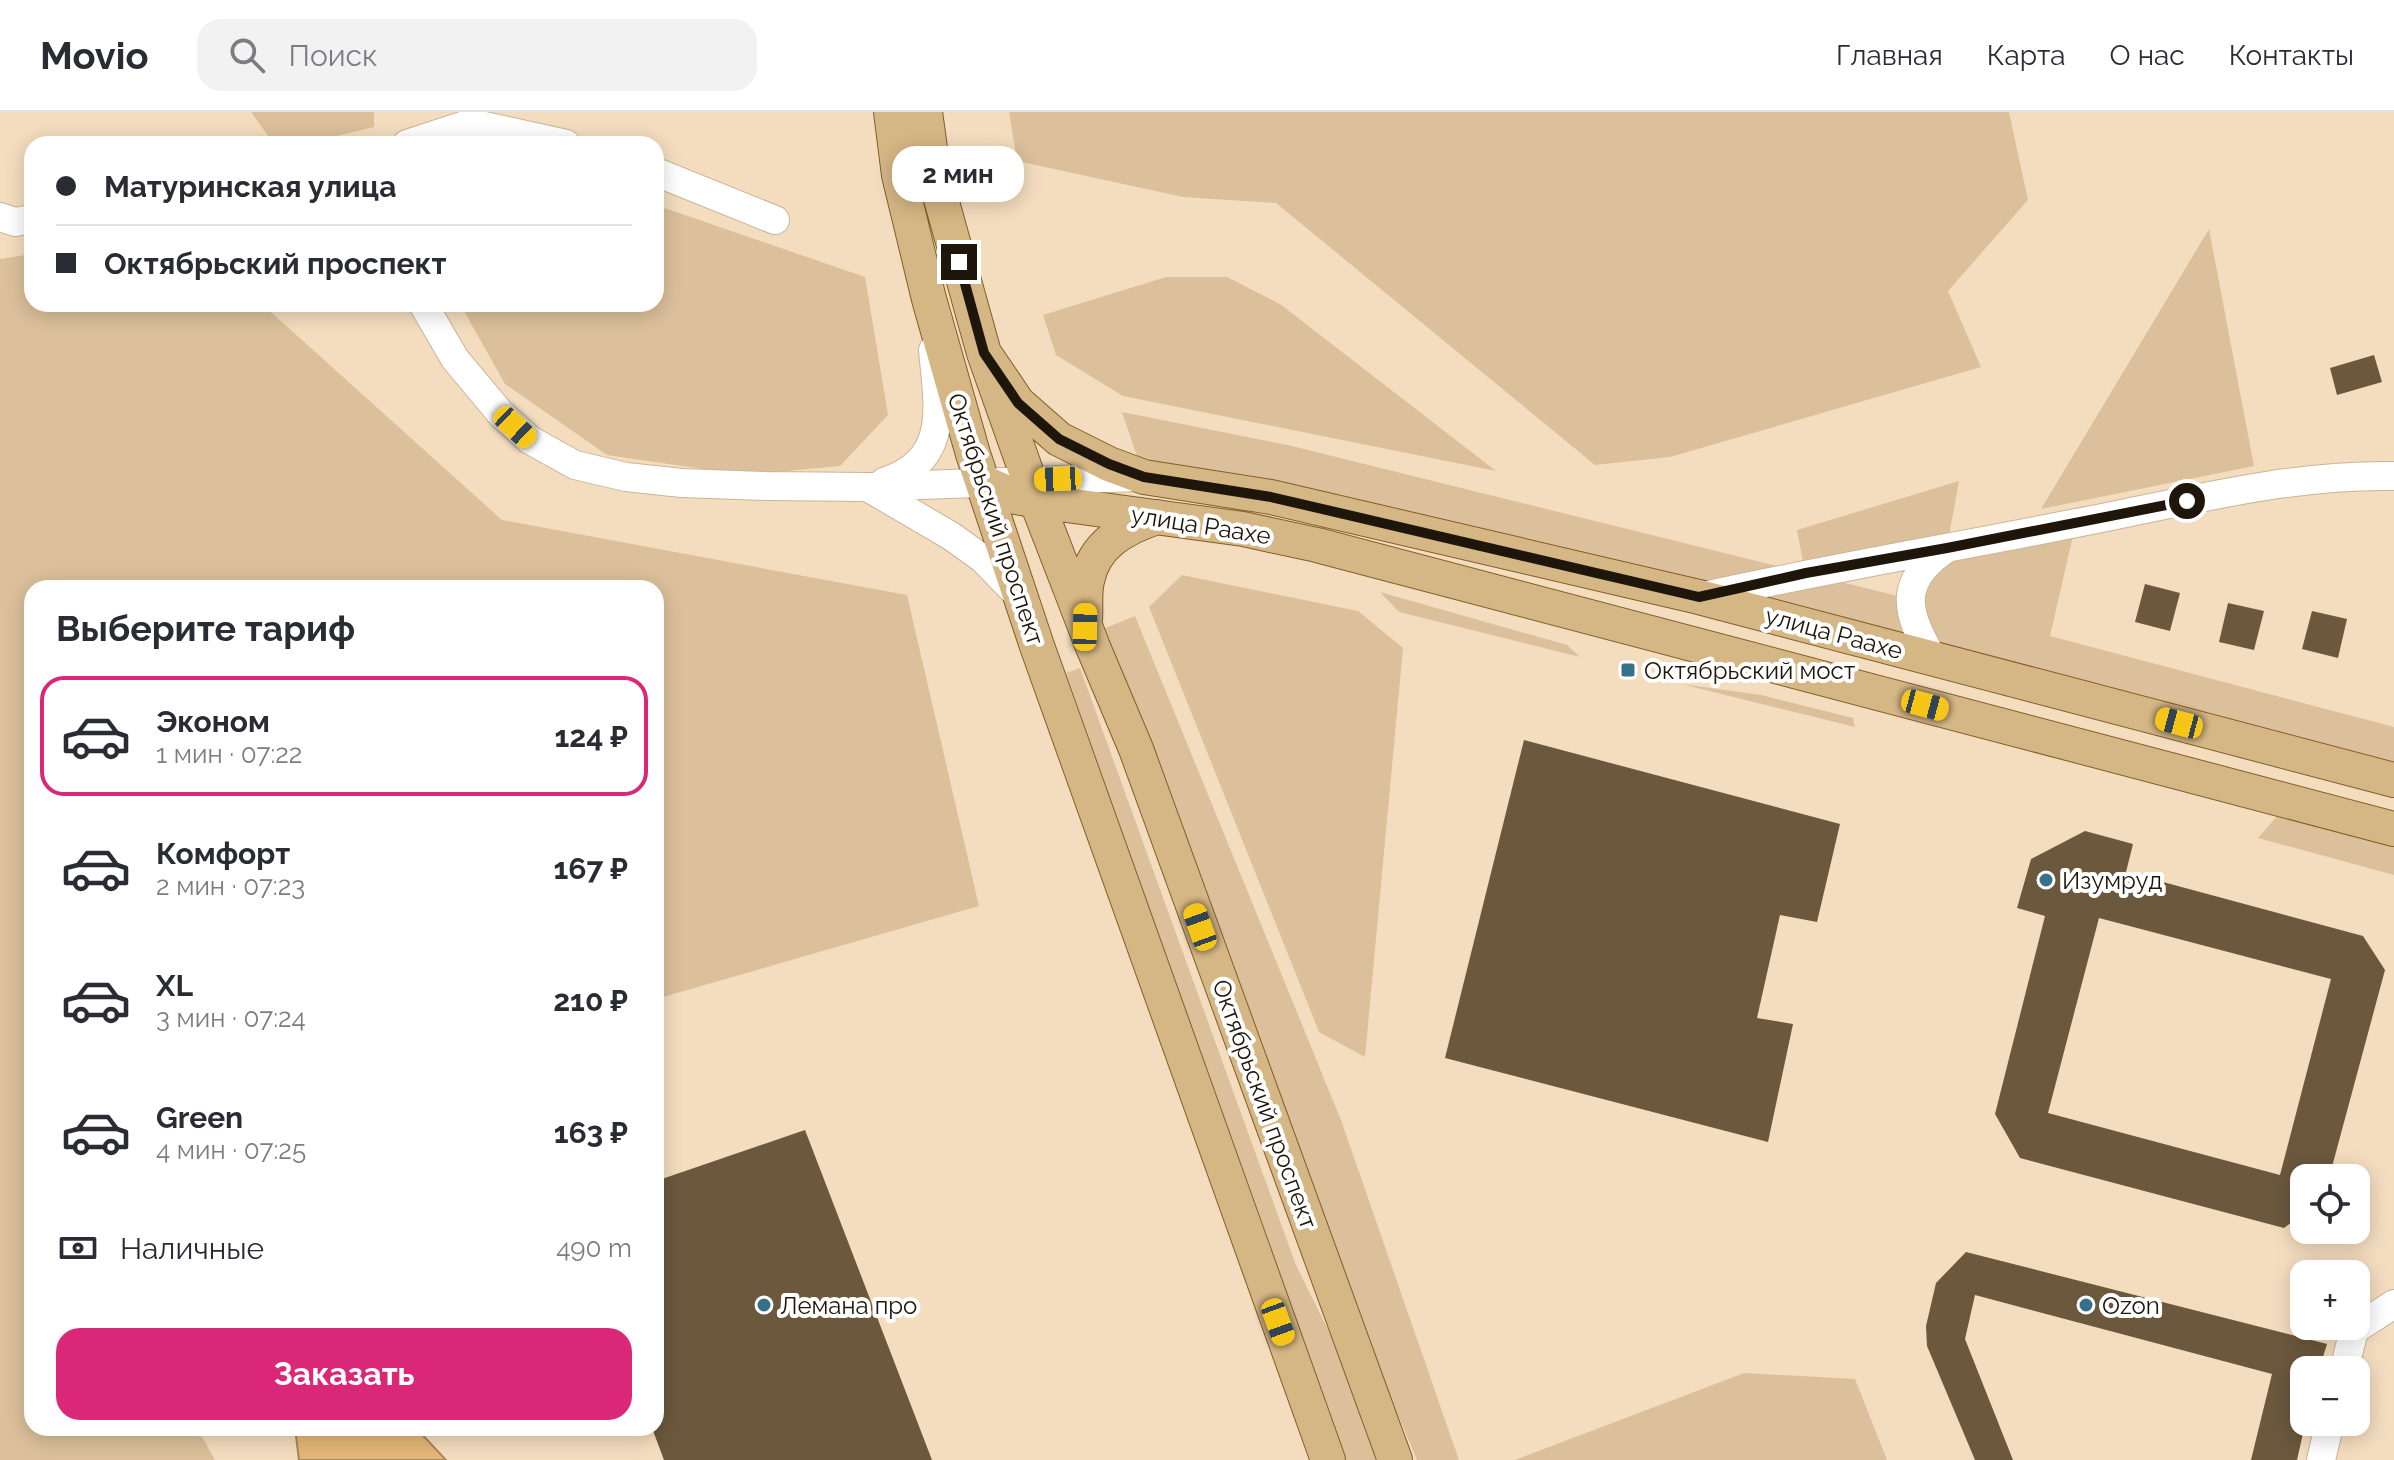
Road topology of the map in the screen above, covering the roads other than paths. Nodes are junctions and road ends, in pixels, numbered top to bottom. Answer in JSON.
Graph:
{"nodes":[{"id":1,"x":891,"y":112,"type":"edge"},
{"id":2,"x":925,"y":112,"type":"edge"},
{"id":3,"x":431,"y":136,"type":"edge"},
{"id":4,"x":530,"y":136,"type":"edge"},
{"id":5,"x":664,"y":175,"type":"edge"},
{"id":6,"x":0,"y":217,"type":"edge"},
{"id":7,"x":24,"y":220,"type":"edge"},
{"id":8,"x":775,"y":220,"type":"dead end"},
{"id":9,"x":929,"y":299,"type":"junction"},
{"id":10,"x":428,"y":312,"type":"edge"},
{"id":11,"x":984,"y":353,"type":"junction"},
{"id":12,"x":2394,"y":476,"type":"edge"},
{"id":13,"x":1144,"y":477,"type":"junction"},
{"id":14,"x":983,"y":482,"type":"junction"},
{"id":15,"x":868,"y":487,"type":"junction"},
{"id":16,"x":1033,"y":490,"type":"junction"},
{"id":17,"x":1158,"y":517,"type":"junction"},
{"id":18,"x":1947,"y":548,"type":"junction"},
{"id":19,"x":1699,"y":597,"type":"junction"},
{"id":20,"x":1022,"y":599,"type":"junction"},
{"id":21,"x":1089,"y":637,"type":"junction"},
{"id":22,"x":1933,"y":659,"type":"junction"},
{"id":23,"x":1043,"y":663,"type":"junction"},
{"id":24,"x":2394,"y":780,"type":"edge"},
{"id":25,"x":2394,"y":829,"type":"edge"},
{"id":26,"x":2394,"y":1304,"type":"edge"},
{"id":27,"x":2348,"y":1356,"type":"edge"},
{"id":28,"x":2327,"y":1436,"type":"edge"},
{"id":29,"x":1328,"y":1460,"type":"edge"},
{"id":30,"x":1395,"y":1460,"type":"edge"},
{"id":31,"x":2321,"y":1460,"type":"edge"}],
"edges":[{"from":1,"to":9,"type":"main road","name":"Октябрьский проспект"},
{"from":2,"to":11,"type":"main road","name":"Октябрьский проспект"},
{"from":3,"to":4,"type":"street"},
{"from":5,"to":8,"type":"street"},
{"from":6,"to":7,"type":"street"},
{"from":9,"to":14,"type":"main road","name":"Октябрьский проспект"},
{"from":9,"to":15,"type":"street"},
{"from":10,"to":15,"type":"street"},
{"from":11,"to":13,"type":"main road","name":"улица Раахе"},
{"from":11,"to":16,"type":"main road","name":"Октябрьский проспект"},
{"from":12,"to":18,"type":"street"},
{"from":13,"to":16,"type":"street"},
{"from":13,"to":19,"type":"main road","name":"улица Раахе"},
{"from":14,"to":15,"type":"street"},
{"from":14,"to":16,"type":"main road","name":"улица Раахе"},
{"from":14,"to":20,"type":"main road","name":"Октябрьский проспект"},
{"from":15,"to":20,"type":"street"},
{"from":16,"to":17,"type":"main road","name":"улица Раахе"},
{"from":16,"to":21,"type":"main road","name":"Октябрьский проспект"},
{"from":17,"to":21,"type":"main road"},
{"from":17,"to":25,"type":"main road","name":"улица Раахе"},
{"from":18,"to":19,"type":"street"},
{"from":18,"to":22,"type":"street"},
{"from":19,"to":22,"type":"main road","name":"улица Раахе"},
{"from":20,"to":23,"type":"main road","name":"Октябрьский проспект"},
{"from":21,"to":23,"type":"main road"},
{"from":21,"to":30,"type":"main road","name":"Октябрьский проспект"},
{"from":22,"to":24,"type":"main road","name":"улица Раахе"},
{"from":23,"to":29,"type":"main road","name":"Октябрьский проспект"},
{"from":26,"to":27,"type":"street"},
{"from":28,"to":31,"type":"street"}]}
